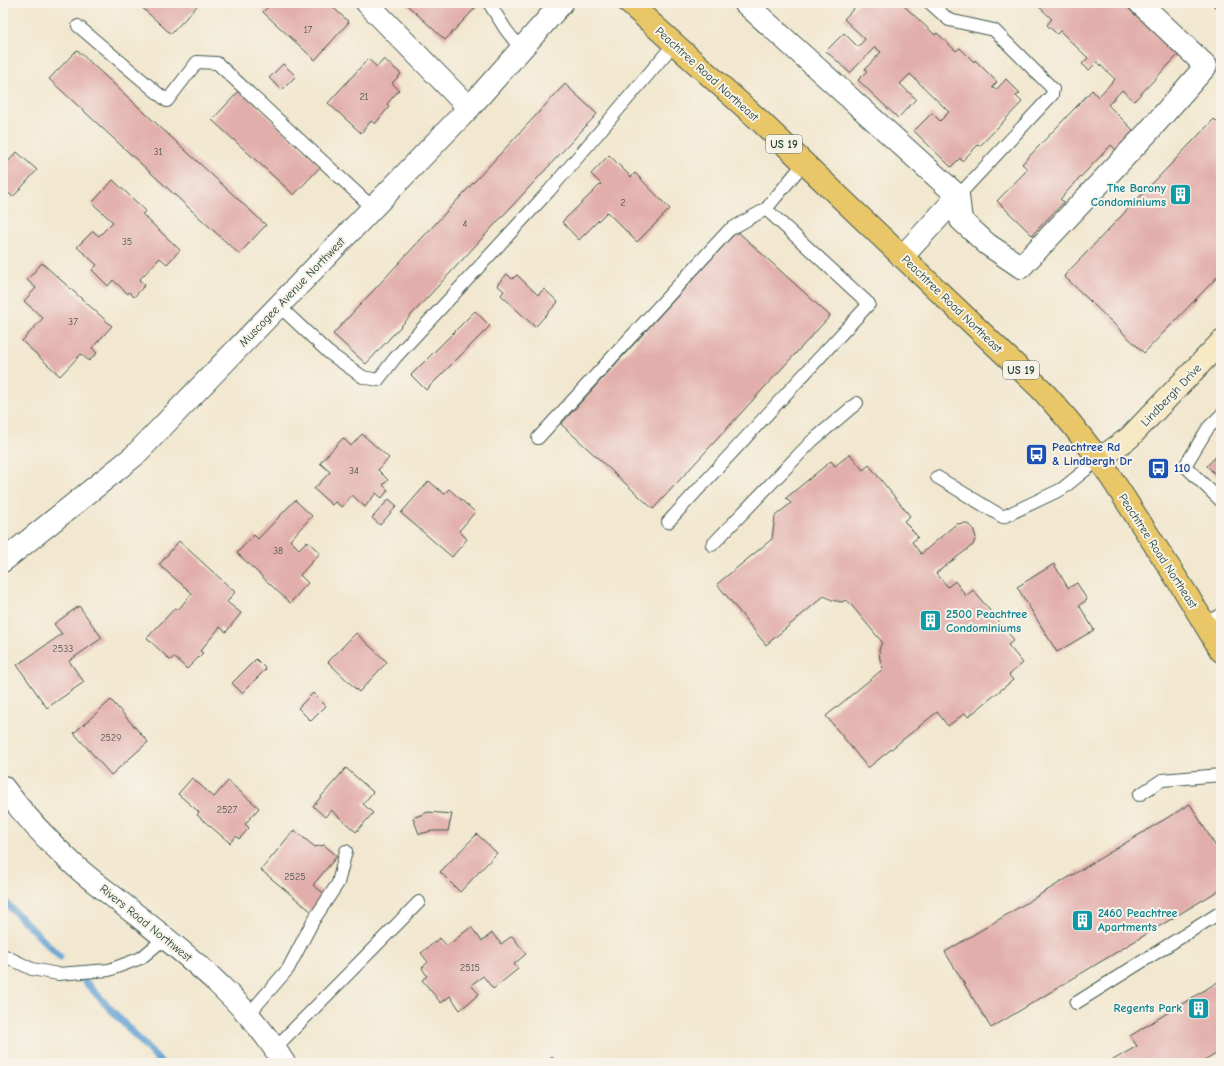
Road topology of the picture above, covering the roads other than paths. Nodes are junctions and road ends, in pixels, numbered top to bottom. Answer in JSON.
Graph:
{"nodes":[{"id":1,"x":367,"y":3,"type":"edge"},
{"id":2,"x":489,"y":3,"type":"edge"},
{"id":3,"x":562,"y":3,"type":"edge"},
{"id":4,"x":629,"y":3,"type":"edge"},
{"id":5,"x":745,"y":3,"type":"edge"},
{"id":6,"x":930,"y":3,"type":"edge"},
{"id":7,"x":1140,"y":3,"type":"edge"},
{"id":8,"x":78,"y":26,"type":"dead end"},
{"id":9,"x":674,"y":44,"type":"junction"},
{"id":10,"x":521,"y":49,"type":"junction"},
{"id":11,"x":469,"y":108,"type":"junction"},
{"id":12,"x":804,"y":163,"type":"junction"},
{"id":13,"x":958,"y":196,"type":"junction"},
{"id":14,"x":373,"y":208,"type":"junction"},
{"id":15,"x":766,"y":209,"type":"junction"},
{"id":16,"x":902,"y":257,"type":"junction"},
{"id":17,"x":278,"y":306,"type":"junction"},
{"id":18,"x":1221,"y":342,"type":"edge"},
{"id":19,"x":857,"y":403,"type":"dead end"},
{"id":20,"x":1221,"y":415,"type":"edge"},
{"id":21,"x":538,"y":438,"type":"dead end"},
{"id":22,"x":1099,"y":459,"type":"junction"},
{"id":23,"x":938,"y":477,"type":"dead end"},
{"id":24,"x":1221,"y":501,"type":"edge"},
{"id":25,"x":668,"y":522,"type":"dead end"},
{"id":26,"x":712,"y":545,"type":"dead end"},
{"id":27,"x":3,"y":560,"type":"edge"},
{"id":28,"x":1212,"y":619,"type":"edge"},
{"id":29,"x":1221,"y":651,"type":"edge"},
{"id":30,"x":1221,"y":775,"type":"edge"},
{"id":31,"x":3,"y":787,"type":"edge"},
{"id":32,"x":1138,"y":795,"type":"dead end"},
{"id":33,"x":346,"y":851,"type":"dead end"},
{"id":34,"x":419,"y":902,"type":"dead end"},
{"id":35,"x":1221,"y":912,"type":"edge"},
{"id":36,"x":165,"y":938,"type":"junction"},
{"id":37,"x":3,"y":955,"type":"edge"},
{"id":38,"x":1076,"y":1003,"type":"dead end"},
{"id":39,"x":248,"y":1015,"type":"junction"},
{"id":40,"x":280,"y":1055,"type":"edge"}],
"edges":[{"from":1,"to":11,"type":"street"},
{"from":2,"to":10,"type":"lane"},
{"from":3,"to":10,"type":"street","name":"Muscogee Avenue Northwest"},
{"from":4,"to":9,"type":"highway","name":"Peachtree Road Northeast","number":"US 19"},
{"from":5,"to":13,"type":"street"},
{"from":6,"to":13,"type":"lane"},
{"from":7,"to":13,"type":"street"},
{"from":8,"to":14,"type":"lane"},
{"from":9,"to":12,"type":"highway","name":"Peachtree Road Northeast","number":"US 19"},
{"from":9,"to":17,"type":"lane"},
{"from":10,"to":11,"type":"street","name":"Muscogee Avenue Northwest"},
{"from":11,"to":14,"type":"street","name":"Muscogee Avenue Northwest"},
{"from":12,"to":15,"type":"lane"},
{"from":12,"to":16,"type":"highway","name":"Peachtree Road Northeast","number":"US 19"},
{"from":13,"to":16,"type":"street"},
{"from":14,"to":17,"type":"street","name":"Muscogee Avenue Northwest"},
{"from":15,"to":21,"type":"lane"},
{"from":15,"to":25,"type":"lane"},
{"from":16,"to":22,"type":"highway","name":"Peachtree Road Northeast","number":"US 19"},
{"from":17,"to":27,"type":"street","name":"Muscogee Avenue Northwest"},
{"from":18,"to":22,"type":"main road","name":"Lindbergh Drive"},
{"from":19,"to":26,"type":"lane"},
{"from":20,"to":24,"type":"lane"},
{"from":22,"to":23,"type":"lane"},
{"from":22,"to":28,"type":"highway","name":"Peachtree Road Northeast","number":"US 19"},
{"from":28,"to":29,"type":"highway","name":"Peachtree Road Northeast","number":"US 19"},
{"from":30,"to":32,"type":"lane"},
{"from":31,"to":36,"type":"street","name":"Rivers Road Northwest"},
{"from":33,"to":39,"type":"lane"},
{"from":34,"to":40,"type":"lane"},
{"from":35,"to":38,"type":"lane"},
{"from":36,"to":37,"type":"lane"},
{"from":36,"to":39,"type":"street","name":"Rivers Road Northwest"},
{"from":39,"to":40,"type":"street","name":"Rivers Road Northwest"}]}
